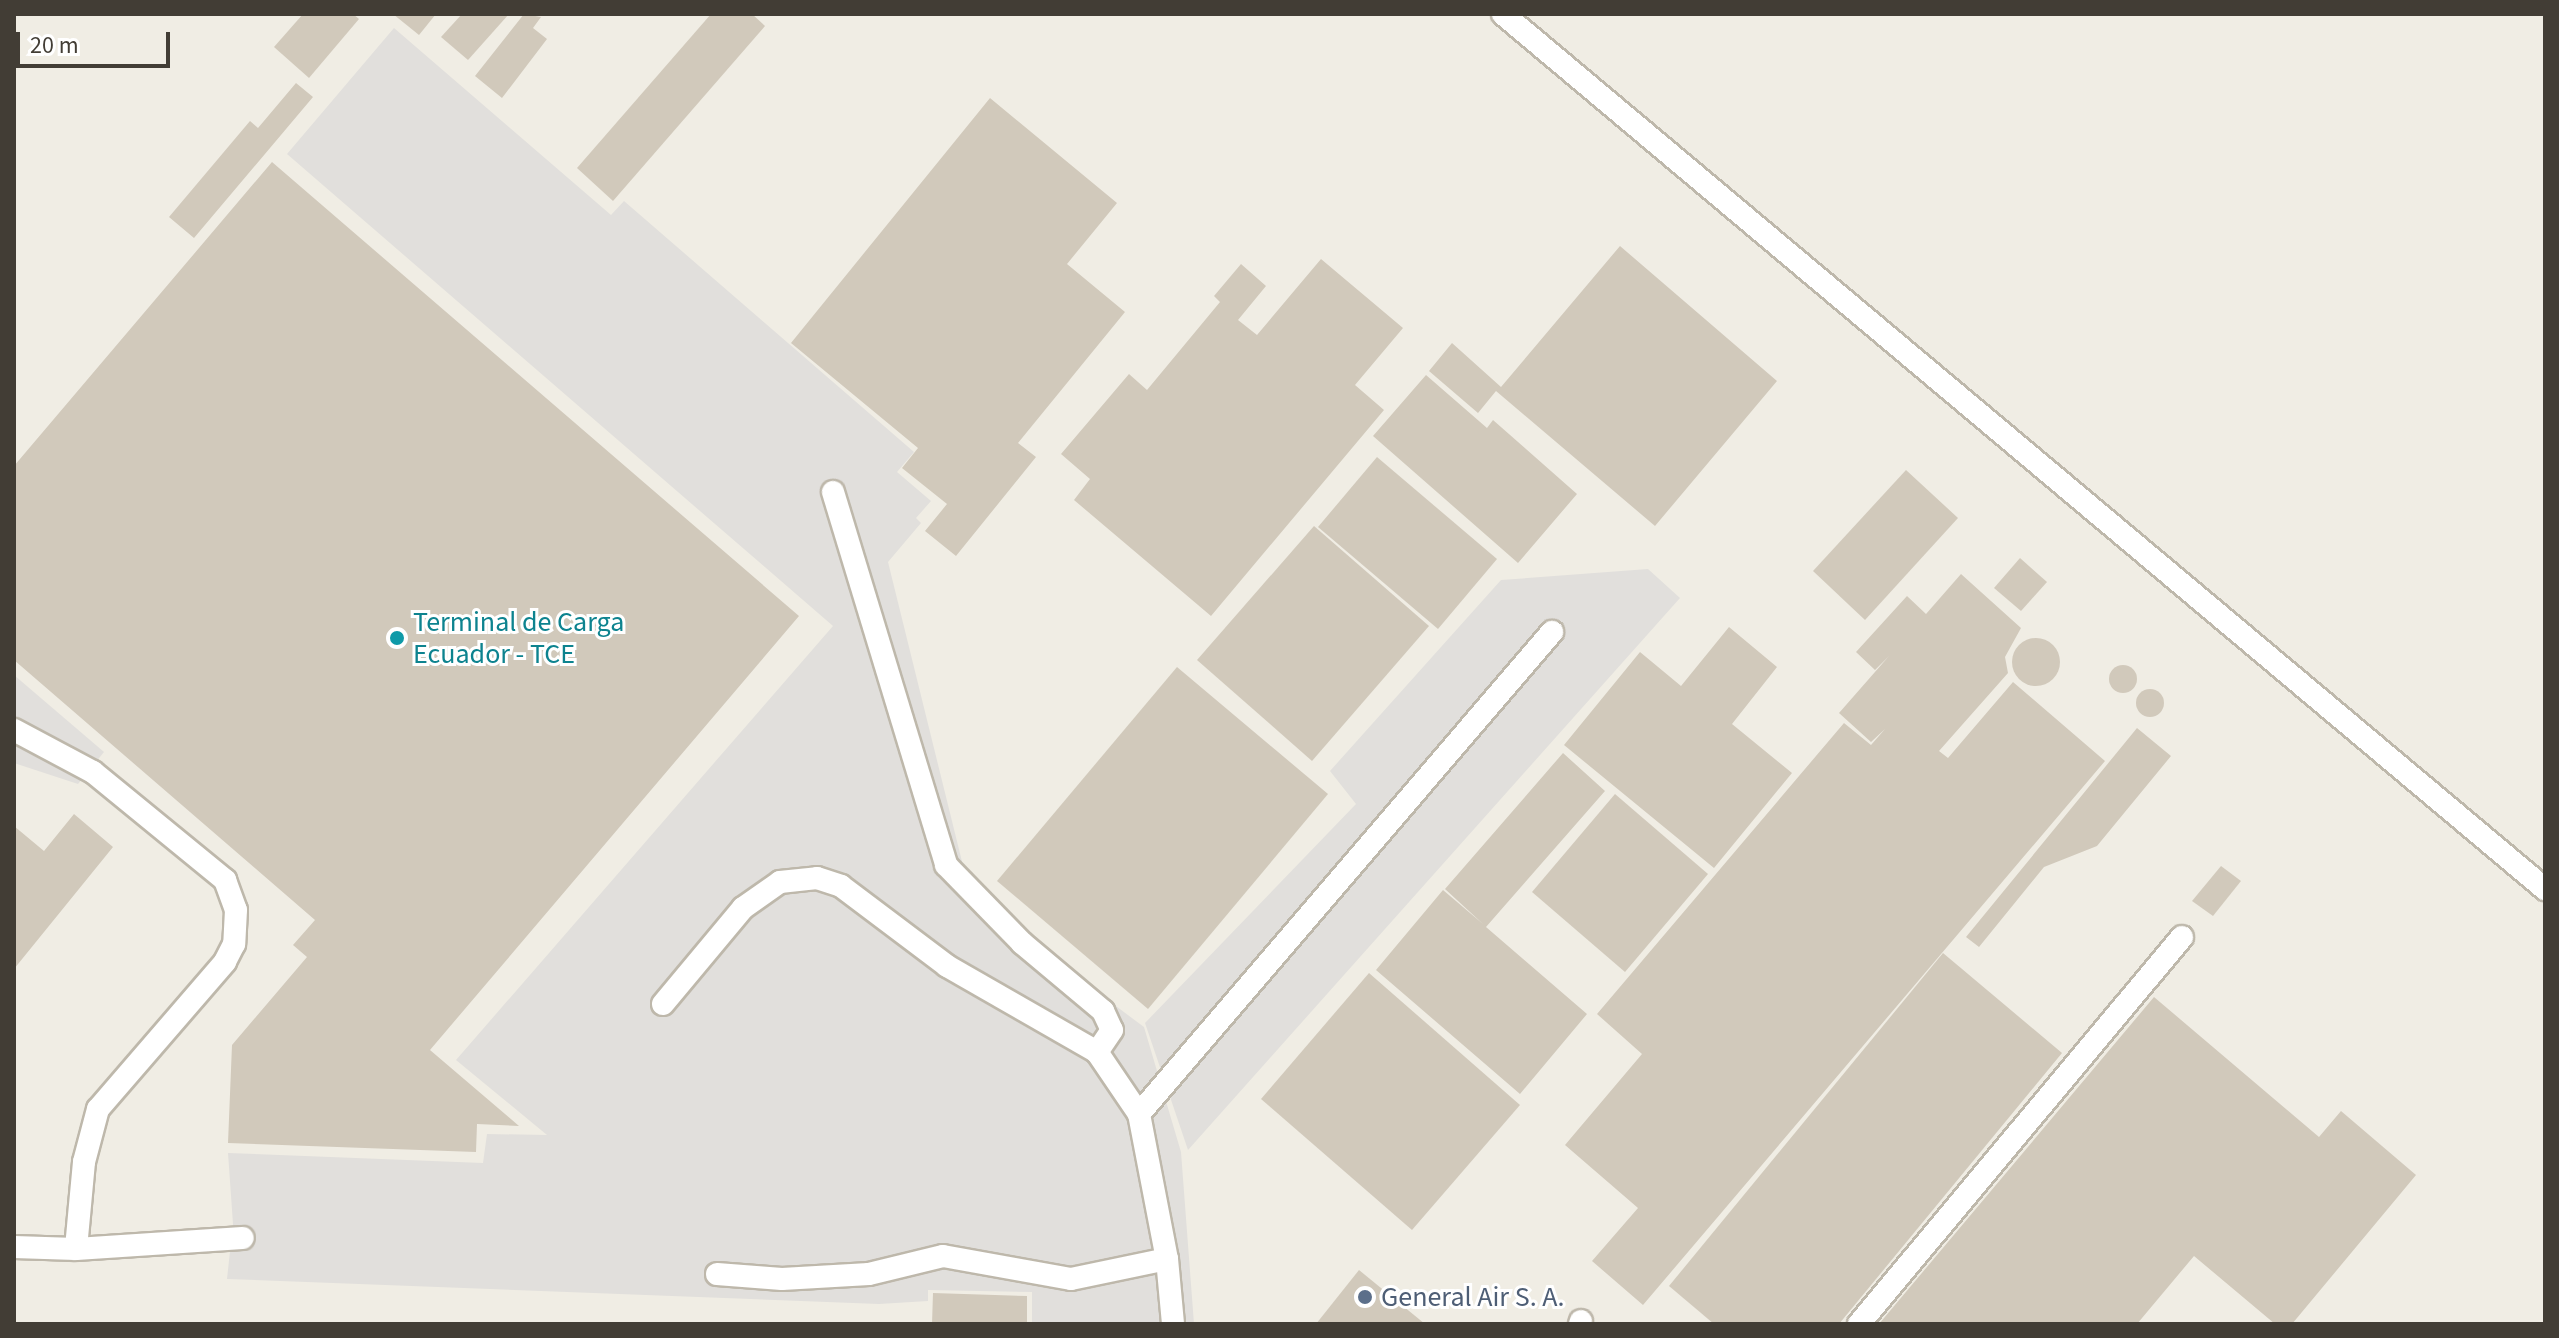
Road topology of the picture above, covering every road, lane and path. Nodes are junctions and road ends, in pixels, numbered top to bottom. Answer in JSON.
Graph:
{"nodes":[{"id":1,"x":1503,"y":14,"type":"edge"},
{"id":2,"x":833,"y":492,"type":"dead end"},
{"id":3,"x":1552,"y":632,"type":"dead end"},
{"id":4,"x":14,"y":730,"type":"edge"},
{"id":5,"x":2545,"y":889,"type":"edge"},
{"id":6,"x":2182,"y":937,"type":"dead end"},
{"id":7,"x":663,"y":1004,"type":"dead end"},
{"id":8,"x":1097,"y":1052,"type":"junction"},
{"id":9,"x":1139,"y":1114,"type":"junction"},
{"id":10,"x":243,"y":1238,"type":"dead end"},
{"id":11,"x":14,"y":1247,"type":"edge"},
{"id":12,"x":76,"y":1249,"type":"junction"},
{"id":13,"x":1167,"y":1259,"type":"junction"},
{"id":14,"x":717,"y":1274,"type":"dead end"},
{"id":15,"x":1173,"y":1324,"type":"edge"},
{"id":16,"x":1859,"y":1324,"type":"edge"}],
"edges":[{"from":1,"to":5,"type":"lane"},
{"from":2,"to":8,"type":"lane"},
{"from":3,"to":9,"type":"lane"},
{"from":4,"to":12,"type":"lane"},
{"from":6,"to":16,"type":"lane"},
{"from":7,"to":8,"type":"lane"},
{"from":8,"to":9,"type":"lane"},
{"from":9,"to":13,"type":"lane"},
{"from":10,"to":12,"type":"lane"},
{"from":11,"to":12,"type":"lane"},
{"from":13,"to":14,"type":"lane"},
{"from":13,"to":15,"type":"lane"}]}
